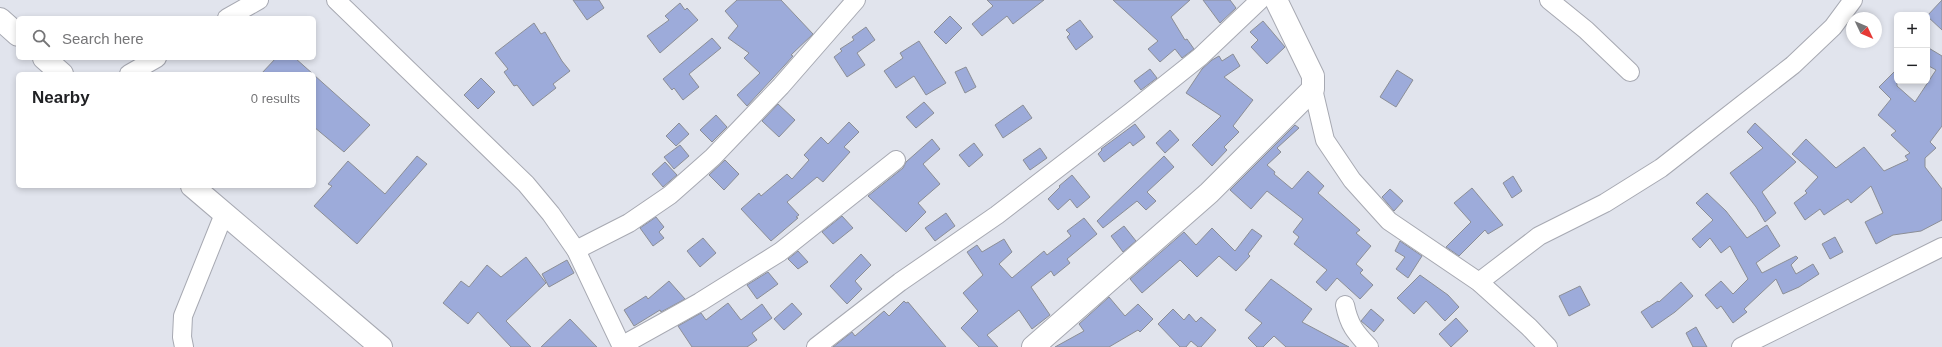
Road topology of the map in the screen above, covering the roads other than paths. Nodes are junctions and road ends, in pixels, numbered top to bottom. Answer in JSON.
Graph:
{"nodes":[{"id":1,"x":336,"y":0,"type":"edge"},
{"id":2,"x":856,"y":0,"type":"edge"},
{"id":3,"x":1260,"y":0,"type":"edge"},
{"id":4,"x":1276,"y":0,"type":"edge"},
{"id":5,"x":1549,"y":0,"type":"edge"},
{"id":6,"x":1853,"y":0,"type":"edge"},
{"id":7,"x":250,"y":2,"type":"edge"},
{"id":8,"x":230,"y":16,"type":"edge"},
{"id":9,"x":0,"y":19,"type":"edge"},
{"id":10,"x":16,"y":33,"type":"edge"},
{"id":11,"x":46,"y":60,"type":"edge"},
{"id":12,"x":154,"y":60,"type":"edge"},
{"id":13,"x":60,"y":72,"type":"edge"},
{"id":14,"x":132,"y":72,"type":"edge"},
{"id":15,"x":1630,"y":72,"type":"dead end"},
{"id":16,"x":1313,"y":89,"type":"junction"},
{"id":17,"x":896,"y":160,"type":"dead end"},
{"id":18,"x":194,"y":188,"type":"edge"},
{"id":19,"x":224,"y":214,"type":"junction"},
{"id":20,"x":1942,"y":247,"type":"edge"},
{"id":21,"x":576,"y":250,"type":"junction"},
{"id":22,"x":1479,"y":282,"type":"junction"},
{"id":23,"x":1345,"y":305,"type":"dead end"},
{"id":24,"x":184,"y":347,"type":"edge"},
{"id":25,"x":381,"y":347,"type":"edge"},
{"id":26,"x":621,"y":347,"type":"edge"},
{"id":27,"x":816,"y":347,"type":"edge"},
{"id":28,"x":1033,"y":347,"type":"edge"},
{"id":29,"x":1369,"y":347,"type":"edge"},
{"id":30,"x":1548,"y":347,"type":"edge"},
{"id":31,"x":1741,"y":347,"type":"edge"}],
"edges":[{"from":1,"to":21,"type":"street"},
{"from":2,"to":21,"type":"street"},
{"from":3,"to":27,"type":"street"},
{"from":4,"to":16,"type":"street"},
{"from":5,"to":15,"type":"street"},
{"from":6,"to":22,"type":"street"},
{"from":7,"to":8,"type":"street"},
{"from":9,"to":10,"type":"street"},
{"from":11,"to":13,"type":"street"},
{"from":12,"to":14,"type":"street"},
{"from":16,"to":22,"type":"street"},
{"from":16,"to":28,"type":"street"},
{"from":17,"to":26,"type":"street"},
{"from":18,"to":19,"type":"street"},
{"from":19,"to":24,"type":"street"},
{"from":19,"to":25,"type":"street"},
{"from":20,"to":31,"type":"street"},
{"from":21,"to":26,"type":"street"},
{"from":22,"to":30,"type":"street"},
{"from":23,"to":29,"type":"street"}]}
